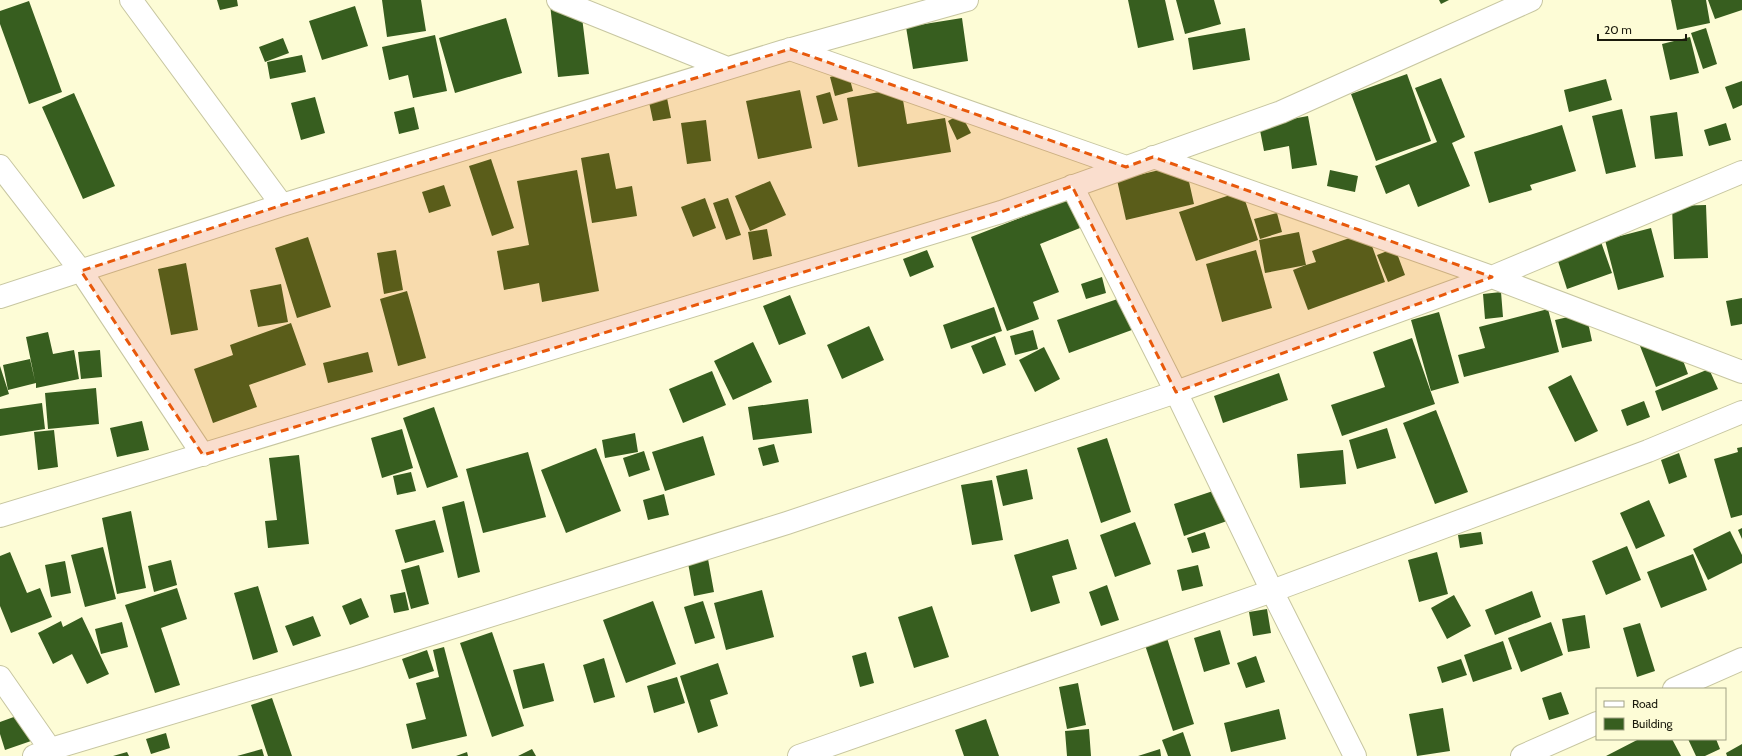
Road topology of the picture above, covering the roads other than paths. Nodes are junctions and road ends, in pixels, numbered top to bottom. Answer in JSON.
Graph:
{"nodes":[{"id":1,"x":131,"y":0,"type":"edge"},
{"id":2,"x":558,"y":0,"type":"edge"},
{"id":3,"x":967,"y":0,"type":"edge"},
{"id":4,"x":1531,"y":0,"type":"edge"},
{"id":5,"x":790,"y":49,"type":"junction"},
{"id":6,"x":727,"y":68,"type":"junction"},
{"id":7,"x":1154,"y":157,"type":"junction"},
{"id":8,"x":0,"y":166,"type":"edge"},
{"id":9,"x":1126,"y":167,"type":"junction"},
{"id":10,"x":1742,"y":172,"type":"edge"},
{"id":11,"x":1072,"y":186,"type":"junction"},
{"id":12,"x":282,"y":205,"type":"junction"},
{"id":13,"x":81,"y":271,"type":"junction"},
{"id":14,"x":1492,"y":277,"type":"junction"},
{"id":15,"x":0,"y":297,"type":"edge"},
{"id":16,"x":1742,"y":372,"type":"edge"},
{"id":17,"x":1176,"y":392,"type":"junction"},
{"id":18,"x":1742,"y":412,"type":"edge"},
{"id":19,"x":203,"y":455,"type":"junction"},
{"id":20,"x":0,"y":516,"type":"edge"},
{"id":21,"x":1272,"y":591,"type":"junction"},
{"id":22,"x":1742,"y":659,"type":"edge"},
{"id":23,"x":0,"y":677,"type":"edge"},
{"id":24,"x":1676,"y":688,"type":"edge"},
{"id":25,"x":1596,"y":723,"type":"edge"},
{"id":26,"x":46,"y":754,"type":"edge"},
{"id":27,"x":799,"y":756,"type":"edge"},
{"id":28,"x":1355,"y":756,"type":"edge"},
{"id":29,"x":1522,"y":756,"type":"edge"}],
"edges":[{"from":1,"to":12,"type":"street"},
{"from":2,"to":6,"type":"street"},
{"from":3,"to":5,"type":"street"},
{"from":4,"to":7,"type":"street"},
{"from":5,"to":6,"type":"street"},
{"from":5,"to":9,"type":"street"},
{"from":6,"to":12,"type":"street"},
{"from":7,"to":9,"type":"street"},
{"from":7,"to":14,"type":"street"},
{"from":8,"to":13,"type":"street"},
{"from":9,"to":11,"type":"street"},
{"from":10,"to":14,"type":"street"},
{"from":11,"to":17,"type":"street"},
{"from":11,"to":19,"type":"street"},
{"from":12,"to":13,"type":"street"},
{"from":13,"to":15,"type":"street"},
{"from":13,"to":19,"type":"street"},
{"from":14,"to":16,"type":"street"},
{"from":14,"to":17,"type":"street"},
{"from":17,"to":21,"type":"street"},
{"from":17,"to":26,"type":"street"},
{"from":18,"to":21,"type":"street"},
{"from":19,"to":20,"type":"street"},
{"from":21,"to":27,"type":"street"},
{"from":21,"to":28,"type":"street"},
{"from":22,"to":24,"type":"street"},
{"from":23,"to":26,"type":"street"},
{"from":25,"to":29,"type":"street"}]}
